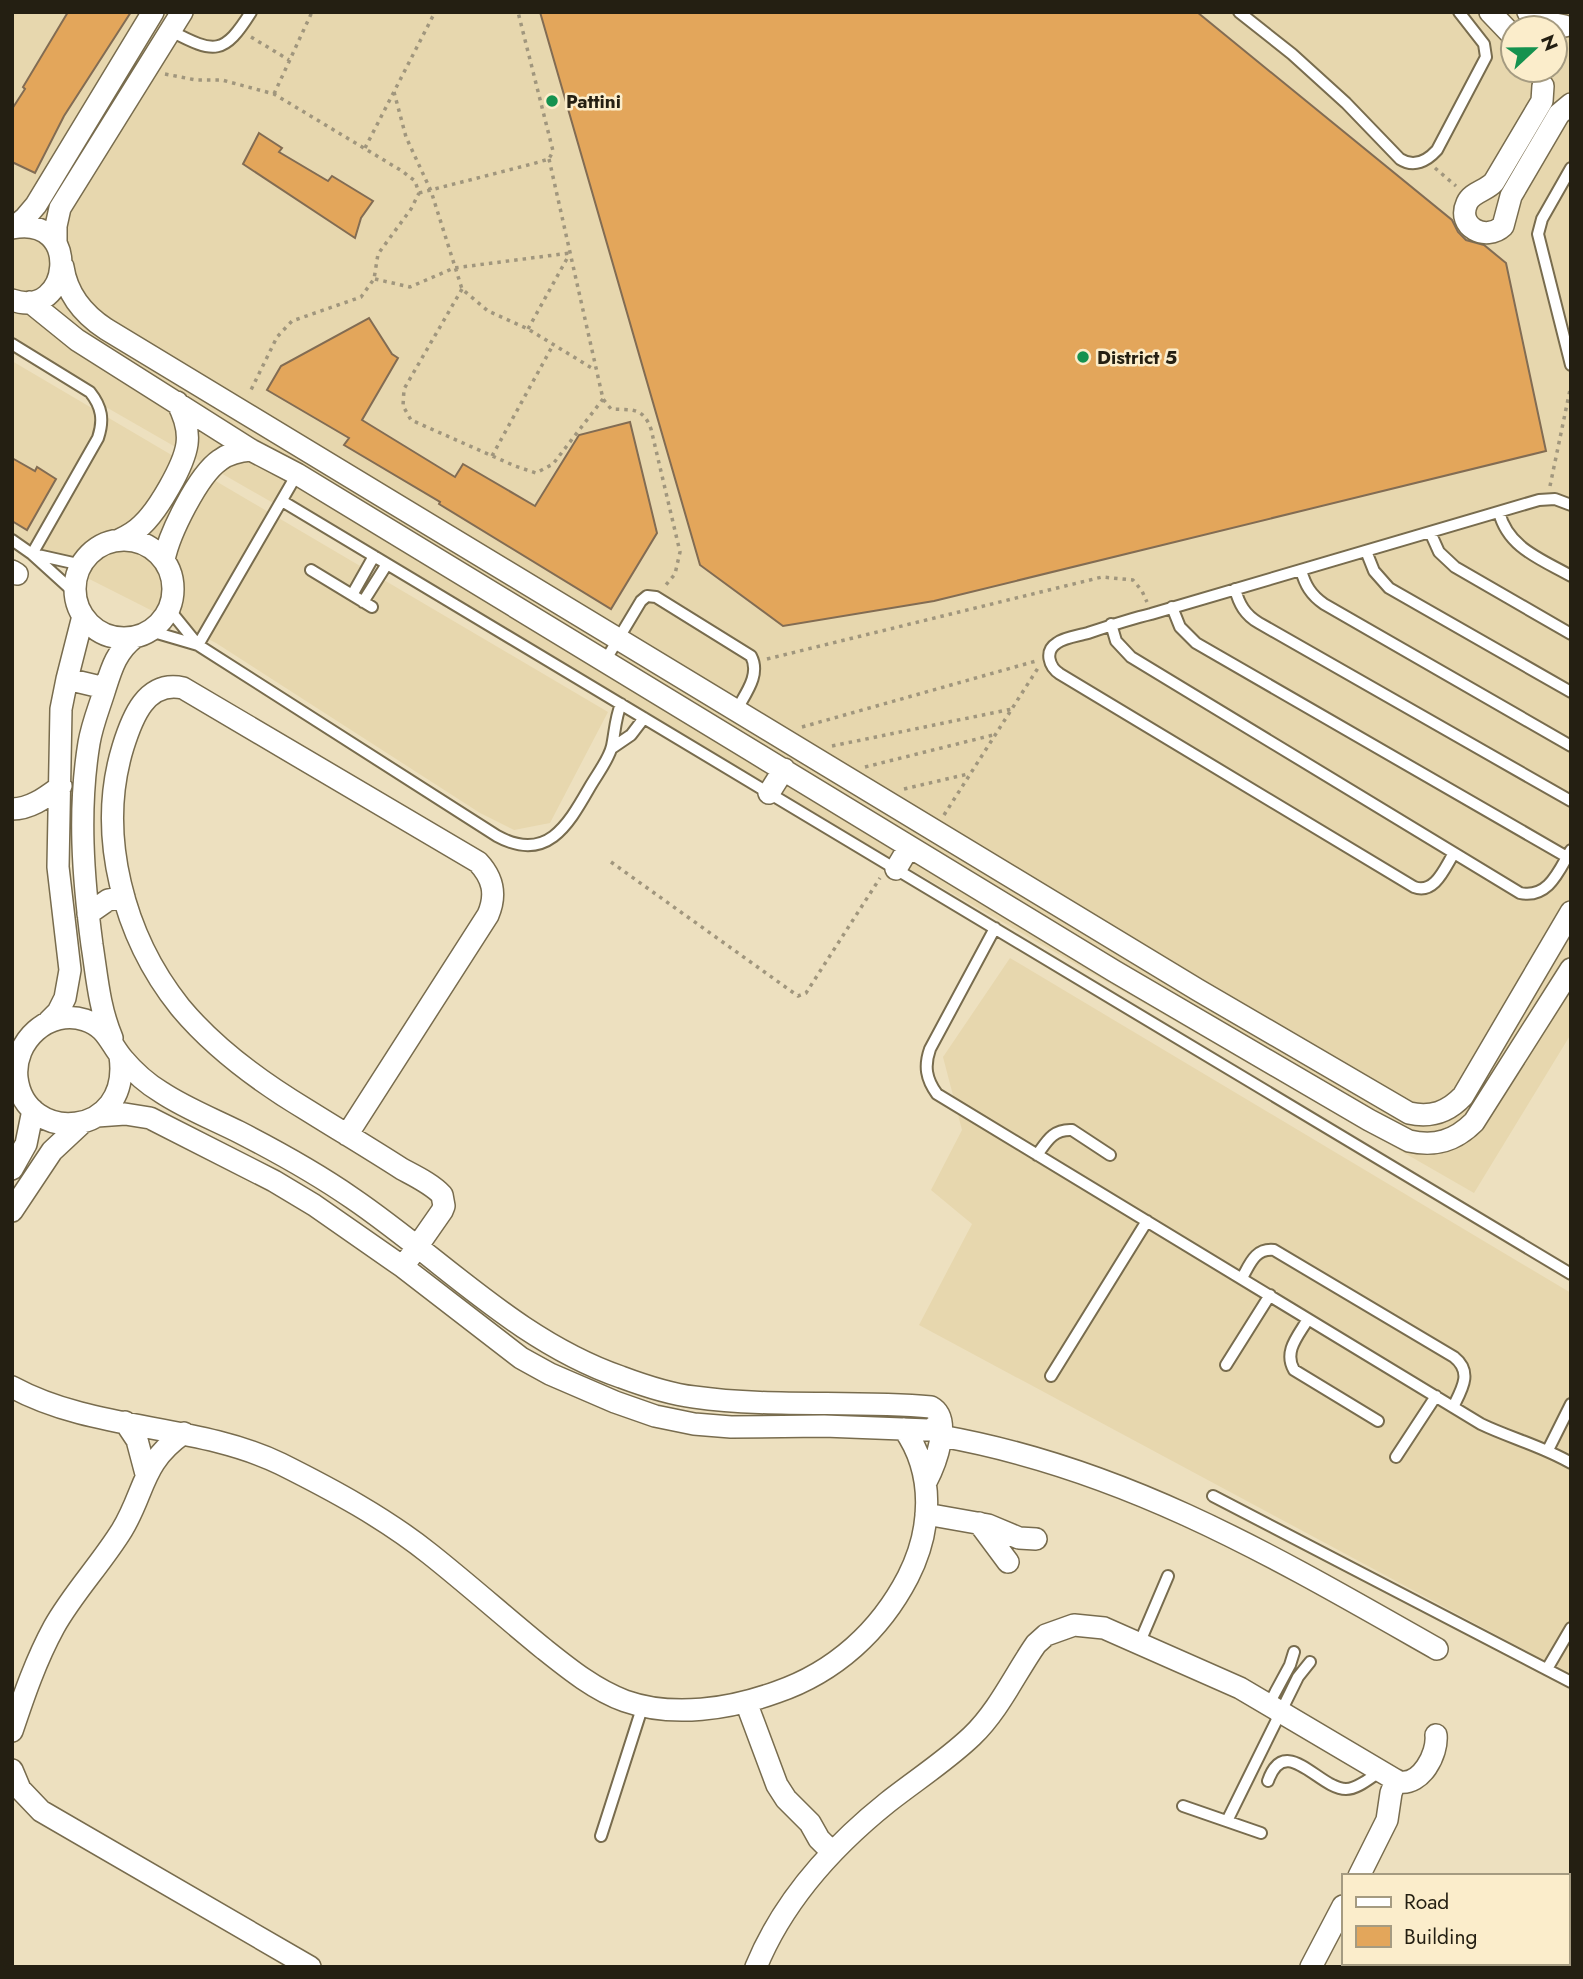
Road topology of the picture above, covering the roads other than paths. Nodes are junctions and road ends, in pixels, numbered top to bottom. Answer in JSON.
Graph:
{"nodes":[{"id":1,"x":153,"y":12,"type":"edge"},
{"id":2,"x":182,"y":12,"type":"edge"},
{"id":3,"x":251,"y":12,"type":"edge"},
{"id":4,"x":1239,"y":12,"type":"edge"},
{"id":5,"x":1459,"y":12,"type":"edge"},
{"id":6,"x":171,"y":31,"type":"junction"},
{"id":7,"x":1541,"y":84,"type":"edge"},
{"id":8,"x":1544,"y":84,"type":"edge"},
{"id":9,"x":1571,"y":102,"type":"edge"},
{"id":10,"x":1571,"y":168,"type":"edge"},
{"id":11,"x":13,"y":228,"type":"edge"},
{"id":12,"x":56,"y":243,"type":"junction"},
{"id":13,"x":62,"y":267,"type":"junction"},
{"id":14,"x":21,"y":301,"type":"edge"},
{"id":15,"x":12,"y":344,"type":"edge"},
{"id":16,"x":1571,"y":365,"type":"edge"},
{"id":17,"x":177,"y":402,"type":"junction"},
{"id":18,"x":251,"y":450,"type":"junction"},
{"id":19,"x":297,"y":474,"type":"junction"},
{"id":20,"x":282,"y":501,"type":"junction"},
{"id":21,"x":1571,"y":505,"type":"edge"},
{"id":22,"x":1499,"y":512,"type":"junction"},
{"id":23,"x":1430,"y":532,"type":"junction"},
{"id":24,"x":12,"y":540,"type":"edge"},
{"id":25,"x":119,"y":540,"type":"junction"},
{"id":26,"x":1366,"y":551,"type":"junction"},
{"id":27,"x":32,"y":554,"type":"junction"},
{"id":28,"x":374,"y":556,"type":"junction"},
{"id":29,"x":163,"y":560,"type":"junction"},
{"id":30,"x":387,"y":564,"type":"junction"},
{"id":31,"x":82,"y":565,"type":"junction"},
{"id":32,"x":311,"y":570,"type":"dead end"},
{"id":33,"x":1301,"y":570,"type":"junction"},
{"id":34,"x":507,"y":571,"type":"junction"},
{"id":35,"x":1571,"y":576,"type":"edge"},
{"id":36,"x":1235,"y":589,"type":"junction"},
{"id":37,"x":75,"y":593,"type":"junction"},
{"id":38,"x":352,"y":595,"type":"junction"},
{"id":39,"x":494,"y":595,"type":"junction"},
{"id":40,"x":170,"y":606,"type":"junction"},
{"id":41,"x":1172,"y":607,"type":"junction"},
{"id":42,"x":83,"y":616,"type":"junction"},
{"id":43,"x":1111,"y":624,"type":"junction"},
{"id":44,"x":1571,"y":634,"type":"edge"},
{"id":45,"x":139,"y":636,"type":"junction"},
{"id":46,"x":618,"y":639,"type":"junction"},
{"id":47,"x":198,"y":645,"type":"junction"},
{"id":48,"x":605,"y":661,"type":"junction"},
{"id":49,"x":66,"y":679,"type":"junction"},
{"id":50,"x":105,"y":688,"type":"junction"},
{"id":51,"x":1571,"y":692,"type":"edge"},
{"id":52,"x":621,"y":704,"type":"junction"},
{"id":53,"x":736,"y":711,"type":"junction"},
{"id":54,"x":644,"y":718,"type":"junction"},
{"id":55,"x":62,"y":738,"type":"junction"},
{"id":56,"x":89,"y":742,"type":"junction"},
{"id":57,"x":1571,"y":746,"type":"edge"},
{"id":58,"x":612,"y":748,"type":"junction"},
{"id":59,"x":784,"y":769,"type":"junction"},
{"id":60,"x":61,"y":786,"type":"junction"},
{"id":61,"x":769,"y":793,"type":"junction"},
{"id":62,"x":1571,"y":801,"type":"edge"},
{"id":63,"x":16,"y":809,"type":"edge"},
{"id":64,"x":57,"y":835,"type":"junction"},
{"id":65,"x":909,"y":847,"type":"junction"},
{"id":66,"x":1454,"y":853,"type":"junction"},
{"id":67,"x":1569,"y":853,"type":"edge"},
{"id":68,"x":893,"y":867,"type":"junction"},
{"id":69,"x":118,"y":868,"type":"junction"},
{"id":70,"x":83,"y":872,"type":"junction"},
{"id":71,"x":124,"y":897,"type":"junction"},
{"id":72,"x":1571,"y":912,"type":"edge"},
{"id":73,"x":88,"y":914,"type":"junction"},
{"id":74,"x":995,"y":929,"type":"junction"},
{"id":75,"x":1128,"y":947,"type":"junction"},
{"id":76,"x":1539,"y":966,"type":"junction"},
{"id":77,"x":1114,"y":971,"type":"junction"},
{"id":78,"x":1567,"y":974,"type":"edge"},
{"id":79,"x":49,"y":1021,"type":"junction"},
{"id":80,"x":116,"y":1048,"type":"junction"},
{"id":81,"x":33,"y":1110,"type":"junction"},
{"id":82,"x":90,"y":1120,"type":"junction"},
{"id":83,"x":347,"y":1135,"type":"junction"},
{"id":84,"x":1037,"y":1155,"type":"junction"},
{"id":85,"x":1110,"y":1155,"type":"dead end"},
{"id":86,"x":12,"y":1169,"type":"edge"},
{"id":87,"x":12,"y":1211,"type":"edge"},
{"id":88,"x":1147,"y":1222,"type":"junction"},
{"id":89,"x":417,"y":1247,"type":"junction"},
{"id":90,"x":403,"y":1267,"type":"junction"},
{"id":91,"x":1571,"y":1274,"type":"edge"},
{"id":92,"x":1242,"y":1278,"type":"junction"},
{"id":93,"x":1270,"y":1295,"type":"junction"},
{"id":94,"x":1308,"y":1319,"type":"junction"},
{"id":95,"x":1226,"y":1365,"type":"dead end"},
{"id":96,"x":1051,"y":1376,"type":"dead end"},
{"id":97,"x":12,"y":1387,"type":"edge"},
{"id":98,"x":670,"y":1393,"type":"junction"},
{"id":99,"x":1436,"y":1396,"type":"junction"},
{"id":100,"x":1571,"y":1404,"type":"edge"},
{"id":101,"x":1453,"y":1406,"type":"junction"},
{"id":102,"x":666,"y":1418,"type":"junction"},
{"id":103,"x":125,"y":1422,"type":"junction"},
{"id":104,"x":1378,"y":1422,"type":"dead end"},
{"id":105,"x":940,"y":1428,"type":"junction"},
{"id":106,"x":904,"y":1429,"type":"junction"},
{"id":107,"x":184,"y":1433,"type":"junction"},
{"id":108,"x":1548,"y":1450,"type":"junction"},
{"id":109,"x":1396,"y":1457,"type":"dead end"},
{"id":110,"x":1571,"y":1463,"type":"edge"},
{"id":111,"x":146,"y":1474,"type":"junction"},
{"id":112,"x":926,"y":1482,"type":"junction"},
{"id":113,"x":1213,"y":1496,"type":"dead end"},
{"id":114,"x":926,"y":1514,"type":"junction"},
{"id":115,"x":979,"y":1523,"type":"junction"},
{"id":116,"x":1036,"y":1539,"type":"dead end"},
{"id":117,"x":1008,"y":1562,"type":"dead end"},
{"id":118,"x":1168,"y":1576,"type":"dead end"},
{"id":119,"x":1571,"y":1628,"type":"edge"},
{"id":120,"x":1139,"y":1644,"type":"junction"},
{"id":121,"x":1437,"y":1649,"type":"dead end"},
{"id":122,"x":1294,"y":1652,"type":"dead end"},
{"id":123,"x":1310,"y":1662,"type":"dead end"},
{"id":124,"x":1547,"y":1669,"type":"junction"},
{"id":125,"x":1571,"y":1682,"type":"edge"},
{"id":126,"x":746,"y":1702,"type":"junction"},
{"id":127,"x":643,"y":1705,"type":"junction"},
{"id":128,"x":1275,"y":1708,"type":"junction"},
{"id":129,"x":12,"y":1731,"type":"edge"},
{"id":130,"x":1436,"y":1735,"type":"dead end"},
{"id":131,"x":12,"y":1770,"type":"edge"},
{"id":132,"x":1388,"y":1776,"type":"junction"},
{"id":133,"x":1268,"y":1781,"type":"dead end"},
{"id":134,"x":1183,"y":1806,"type":"dead end"},
{"id":135,"x":1227,"y":1821,"type":"junction"},
{"id":136,"x":1261,"y":1833,"type":"dead end"},
{"id":137,"x":601,"y":1836,"type":"dead end"},
{"id":138,"x":839,"y":1845,"type":"junction"},
{"id":139,"x":1360,"y":1874,"type":"edge"},
{"id":140,"x":1342,"y":1908,"type":"edge"},
{"id":141,"x":1311,"y":1966,"type":"edge"},
{"id":142,"x":310,"y":1967,"type":"edge"},
{"id":143,"x":756,"y":1967,"type":"edge"}],
"edges":[{"from":1,"to":11,"type":"street"},
{"from":2,"to":6,"type":"street"},
{"from":3,"to":6,"type":"lane"},
{"from":4,"to":5,"type":"lane"},
{"from":6,"to":12,"type":"street"},
{"from":7,"to":9,"type":"street"},
{"from":8,"to":9,"type":"street"},
{"from":10,"to":16,"type":"lane"},
{"from":11,"to":12,"type":"street"},
{"from":12,"to":13,"type":"street"},
{"from":13,"to":14,"type":"street"},
{"from":13,"to":34,"type":"street"},
{"from":14,"to":17,"type":"street"},
{"from":15,"to":27,"type":"lane"},
{"from":17,"to":18,"type":"street"},
{"from":17,"to":25,"type":"street"},
{"from":18,"to":19,"type":"street"},
{"from":18,"to":29,"type":"street"},
{"from":19,"to":20,"type":"lane"},
{"from":19,"to":39,"type":"street"},
{"from":20,"to":28,"type":"lane"},
{"from":20,"to":47,"type":"lane"},
{"from":21,"to":22,"type":"lane"},
{"from":22,"to":23,"type":"lane"},
{"from":22,"to":35,"type":"lane"},
{"from":23,"to":26,"type":"lane"},
{"from":23,"to":44,"type":"lane"},
{"from":24,"to":27,"type":"lane"},
{"from":25,"to":29,"type":"street"},
{"from":25,"to":31,"type":"street"},
{"from":26,"to":33,"type":"lane"},
{"from":26,"to":51,"type":"lane"},
{"from":27,"to":31,"type":"lane"},
{"from":27,"to":37,"type":"lane"},
{"from":28,"to":30,"type":"lane"},
{"from":28,"to":38,"type":"lane"},
{"from":29,"to":40,"type":"street"},
{"from":30,"to":38,"type":"lane"},
{"from":30,"to":52,"type":"lane"},
{"from":31,"to":37,"type":"street"},
{"from":32,"to":38,"type":"lane"},
{"from":33,"to":36,"type":"lane"},
{"from":33,"to":57,"type":"lane"},
{"from":34,"to":39,"type":"street"},
{"from":34,"to":46,"type":"street"},
{"from":36,"to":41,"type":"lane"},
{"from":36,"to":62,"type":"lane"},
{"from":37,"to":42,"type":"street"},
{"from":39,"to":48,"type":"street"},
{"from":40,"to":45,"type":"street"},
{"from":40,"to":47,"type":"lane"},
{"from":41,"to":43,"type":"lane"},
{"from":41,"to":67,"type":"lane"},
{"from":42,"to":45,"type":"street"},
{"from":42,"to":49,"type":"street"},
{"from":43,"to":66,"type":"lane"},
{"from":43,"to":66,"type":"lane"},
{"from":45,"to":47,"type":"lane"},
{"from":45,"to":50,"type":"street"},
{"from":46,"to":48,"type":"lane"},
{"from":46,"to":53,"type":"street"},
{"from":46,"to":53,"type":"lane"},
{"from":47,"to":58,"type":"lane"},
{"from":48,"to":59,"type":"street"},
{"from":49,"to":50,"type":"street"},
{"from":49,"to":55,"type":"street"},
{"from":50,"to":56,"type":"street"},
{"from":52,"to":54,"type":"lane"},
{"from":52,"to":58,"type":"lane"},
{"from":53,"to":75,"type":"street"},
{"from":54,"to":58,"type":"lane"},
{"from":54,"to":61,"type":"lane"},
{"from":55,"to":56,"type":"street"},
{"from":55,"to":60,"type":"street"},
{"from":56,"to":70,"type":"street"},
{"from":59,"to":61,"type":"street"},
{"from":59,"to":65,"type":"street"},
{"from":60,"to":63,"type":"street"},
{"from":60,"to":64,"type":"street"},
{"from":61,"to":68,"type":"lane"},
{"from":63,"to":64,"type":"street"},
{"from":64,"to":79,"type":"street"},
{"from":65,"to":68,"type":"street"},
{"from":65,"to":77,"type":"street"},
{"from":66,"to":67,"type":"lane"},
{"from":68,"to":74,"type":"lane"},
{"from":69,"to":70,"type":"street"},
{"from":69,"to":71,"type":"street"},
{"from":69,"to":83,"type":"street"},
{"from":70,"to":73,"type":"street"},
{"from":71,"to":73,"type":"street"},
{"from":71,"to":83,"type":"street"},
{"from":72,"to":76,"type":"street"},
{"from":73,"to":80,"type":"street"},
{"from":74,"to":84,"type":"lane"},
{"from":74,"to":91,"type":"lane"},
{"from":75,"to":76,"type":"street"},
{"from":75,"to":77,"type":"street"},
{"from":76,"to":78,"type":"street"},
{"from":77,"to":78,"type":"street"},
{"from":79,"to":80,"type":"street"},
{"from":79,"to":81,"type":"street"},
{"from":80,"to":82,"type":"street"},
{"from":80,"to":89,"type":"street"},
{"from":81,"to":82,"type":"street"},
{"from":81,"to":86,"type":"street"},
{"from":82,"to":87,"type":"street"},
{"from":82,"to":90,"type":"street"},
{"from":83,"to":89,"type":"street"},
{"from":84,"to":85,"type":"lane"},
{"from":84,"to":88,"type":"lane"},
{"from":88,"to":92,"type":"lane"},
{"from":88,"to":96,"type":"lane"},
{"from":89,"to":90,"type":"street"},
{"from":89,"to":98,"type":"street"},
{"from":90,"to":102,"type":"street"},
{"from":92,"to":93,"type":"lane"},
{"from":92,"to":101,"type":"lane"},
{"from":93,"to":94,"type":"lane"},
{"from":93,"to":95,"type":"lane"},
{"from":94,"to":99,"type":"lane"},
{"from":94,"to":104,"type":"lane"},
{"from":97,"to":103,"type":"street"},
{"from":98,"to":102,"type":"street"},
{"from":98,"to":105,"type":"street"},
{"from":99,"to":101,"type":"lane"},
{"from":99,"to":109,"type":"lane"},
{"from":100,"to":108,"type":"lane"},
{"from":101,"to":108,"type":"lane"},
{"from":102,"to":106,"type":"street"},
{"from":103,"to":107,"type":"street"},
{"from":103,"to":111,"type":"street"},
{"from":105,"to":106,"type":"street"},
{"from":105,"to":112,"type":"street"},
{"from":105,"to":121,"type":"street"},
{"from":106,"to":112,"type":"street"},
{"from":107,"to":111,"type":"street"},
{"from":107,"to":127,"type":"street"},
{"from":108,"to":110,"type":"lane"},
{"from":111,"to":129,"type":"street"},
{"from":112,"to":114,"type":"street"},
{"from":113,"to":124,"type":"lane"},
{"from":114,"to":115,"type":"street"},
{"from":114,"to":126,"type":"street"},
{"from":115,"to":116,"type":"street"},
{"from":115,"to":117,"type":"street"},
{"from":118,"to":120,"type":"lane"},
{"from":119,"to":124,"type":"lane"},
{"from":120,"to":128,"type":"street"},
{"from":120,"to":138,"type":"street"},
{"from":122,"to":128,"type":"lane"},
{"from":123,"to":128,"type":"lane"},
{"from":124,"to":125,"type":"lane"},
{"from":126,"to":127,"type":"street"},
{"from":126,"to":138,"type":"street"},
{"from":127,"to":137,"type":"lane"},
{"from":128,"to":132,"type":"street"},
{"from":128,"to":135,"type":"lane"},
{"from":130,"to":132,"type":"street"},
{"from":131,"to":142,"type":"street"},
{"from":132,"to":133,"type":"lane"},
{"from":132,"to":139,"type":"street"},
{"from":134,"to":135,"type":"lane"},
{"from":135,"to":136,"type":"lane"},
{"from":138,"to":143,"type":"street"},
{"from":140,"to":141,"type":"street"}]}
